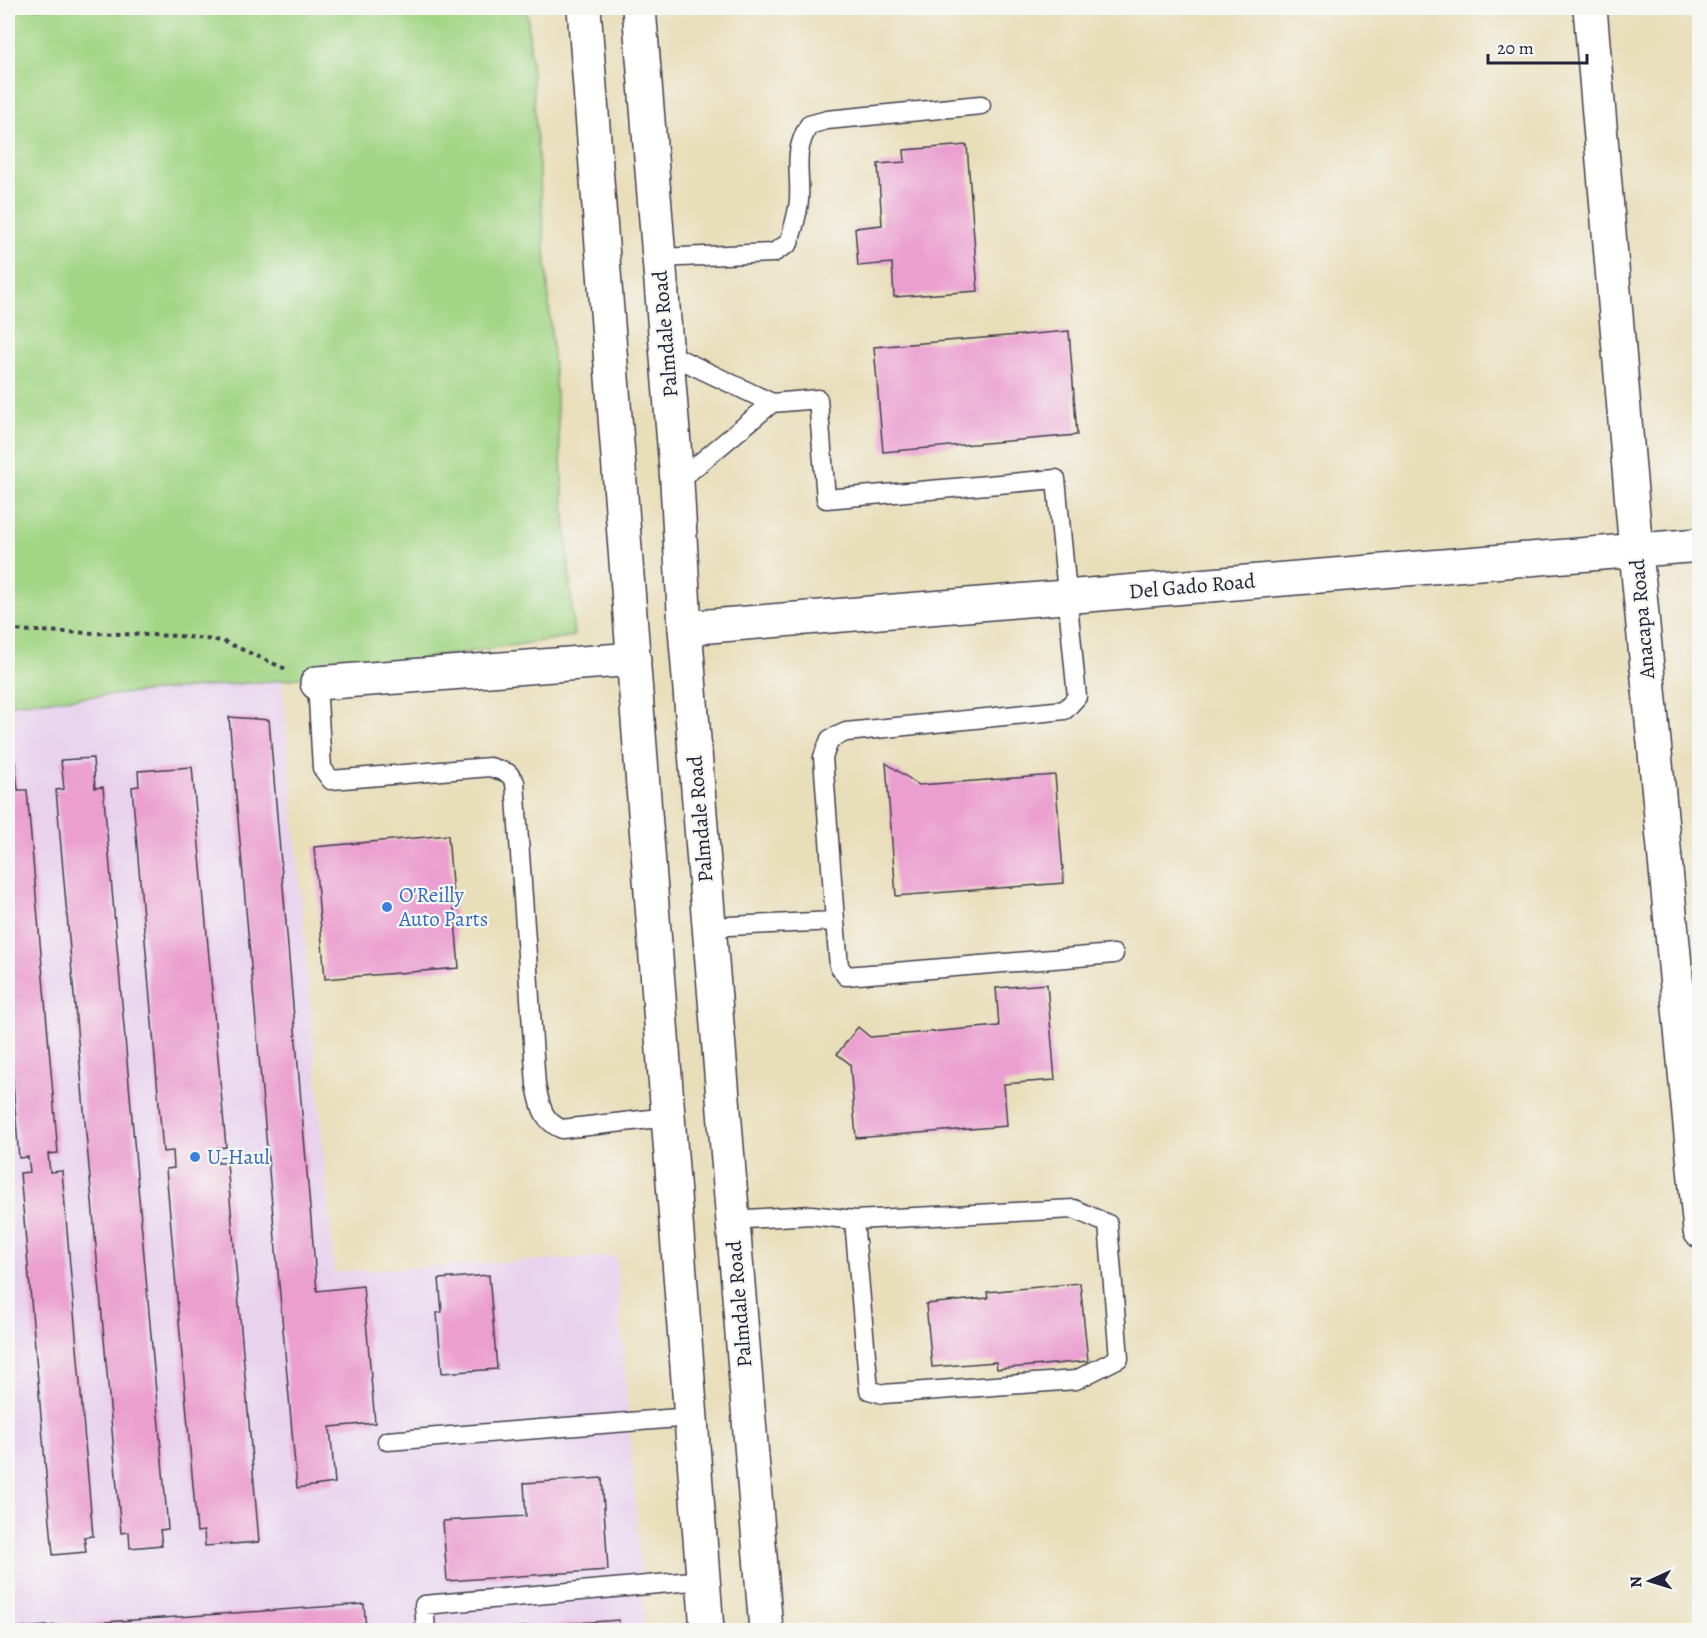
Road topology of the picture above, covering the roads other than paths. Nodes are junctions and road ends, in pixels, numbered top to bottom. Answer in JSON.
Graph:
{"nodes":[{"id":1,"x":584,"y":8,"type":"edge"},
{"id":2,"x":639,"y":8,"type":"edge"},
{"id":3,"x":1590,"y":8,"type":"edge"},
{"id":4,"x":981,"y":105,"type":"dead end"},
{"id":5,"x":659,"y":258,"type":"junction"},
{"id":6,"x":667,"y":353,"type":"junction"},
{"id":7,"x":772,"y":403,"type":"junction"},
{"id":8,"x":677,"y":482,"type":"junction"},
{"id":9,"x":1700,"y":545,"type":"edge"},
{"id":10,"x":1636,"y":551,"type":"junction"},
{"id":11,"x":1066,"y":596,"type":"junction"},
{"id":12,"x":685,"y":628,"type":"junction"},
{"id":13,"x":634,"y":659,"type":"junction"},
{"id":14,"x":317,"y":683,"type":"joint"},
{"id":15,"x":835,"y":921,"type":"junction"},
{"id":16,"x":709,"y":927,"type":"junction"},
{"id":17,"x":1114,"y":954,"type":"dead end"},
{"id":18,"x":668,"y":1117,"type":"junction"},
{"id":19,"x":854,"y":1220,"type":"junction"},
{"id":20,"x":732,"y":1221,"type":"junction"},
{"id":21,"x":1700,"y":1231,"type":"edge"},
{"id":22,"x":691,"y":1417,"type":"junction"},
{"id":23,"x":387,"y":1441,"type":"dead end"},
{"id":24,"x":704,"y":1580,"type":"junction"},
{"id":25,"x":426,"y":1630,"type":"edge"},
{"id":26,"x":707,"y":1630,"type":"edge"},
{"id":27,"x":766,"y":1630,"type":"edge"}],
"edges":[{"from":1,"to":13,"type":"main road"},
{"from":2,"to":5,"type":"main road","name":"Palmdale Road"},
{"from":3,"to":10,"type":"main road","name":"Anacapa Road"},
{"from":4,"to":5,"type":"lane"},
{"from":5,"to":6,"type":"main road","name":"Palmdale Road"},
{"from":6,"to":7,"type":"lane"},
{"from":6,"to":8,"type":"main road","name":"Palmdale Road"},
{"from":7,"to":8,"type":"lane"},
{"from":7,"to":11,"type":"lane"},
{"from":8,"to":12,"type":"main road","name":"Palmdale Road"},
{"from":9,"to":10,"type":"main road","name":"Del Gado Road"},
{"from":10,"to":11,"type":"main road","name":"Del Gado Road"},
{"from":10,"to":21,"type":"main road","name":"Anacapa Road"},
{"from":11,"to":12,"type":"main road","name":"Del Gado Road"},
{"from":11,"to":15,"type":"lane"},
{"from":12,"to":16,"type":"main road","name":"Palmdale Road"},
{"from":13,"to":14,"type":"main road"},
{"from":13,"to":18,"type":"main road"},
{"from":14,"to":18,"type":"lane"},
{"from":15,"to":16,"type":"lane"},
{"from":15,"to":17,"type":"lane"},
{"from":16,"to":20,"type":"main road","name":"Palmdale Road"},
{"from":18,"to":22,"type":"main road"},
{"from":19,"to":19,"type":"lane"},
{"from":19,"to":20,"type":"lane"},
{"from":20,"to":27,"type":"main road","name":"Palmdale Road"},
{"from":22,"to":23,"type":"lane"},
{"from":22,"to":24,"type":"main road"},
{"from":24,"to":25,"type":"lane"},
{"from":24,"to":26,"type":"main road"}]}
